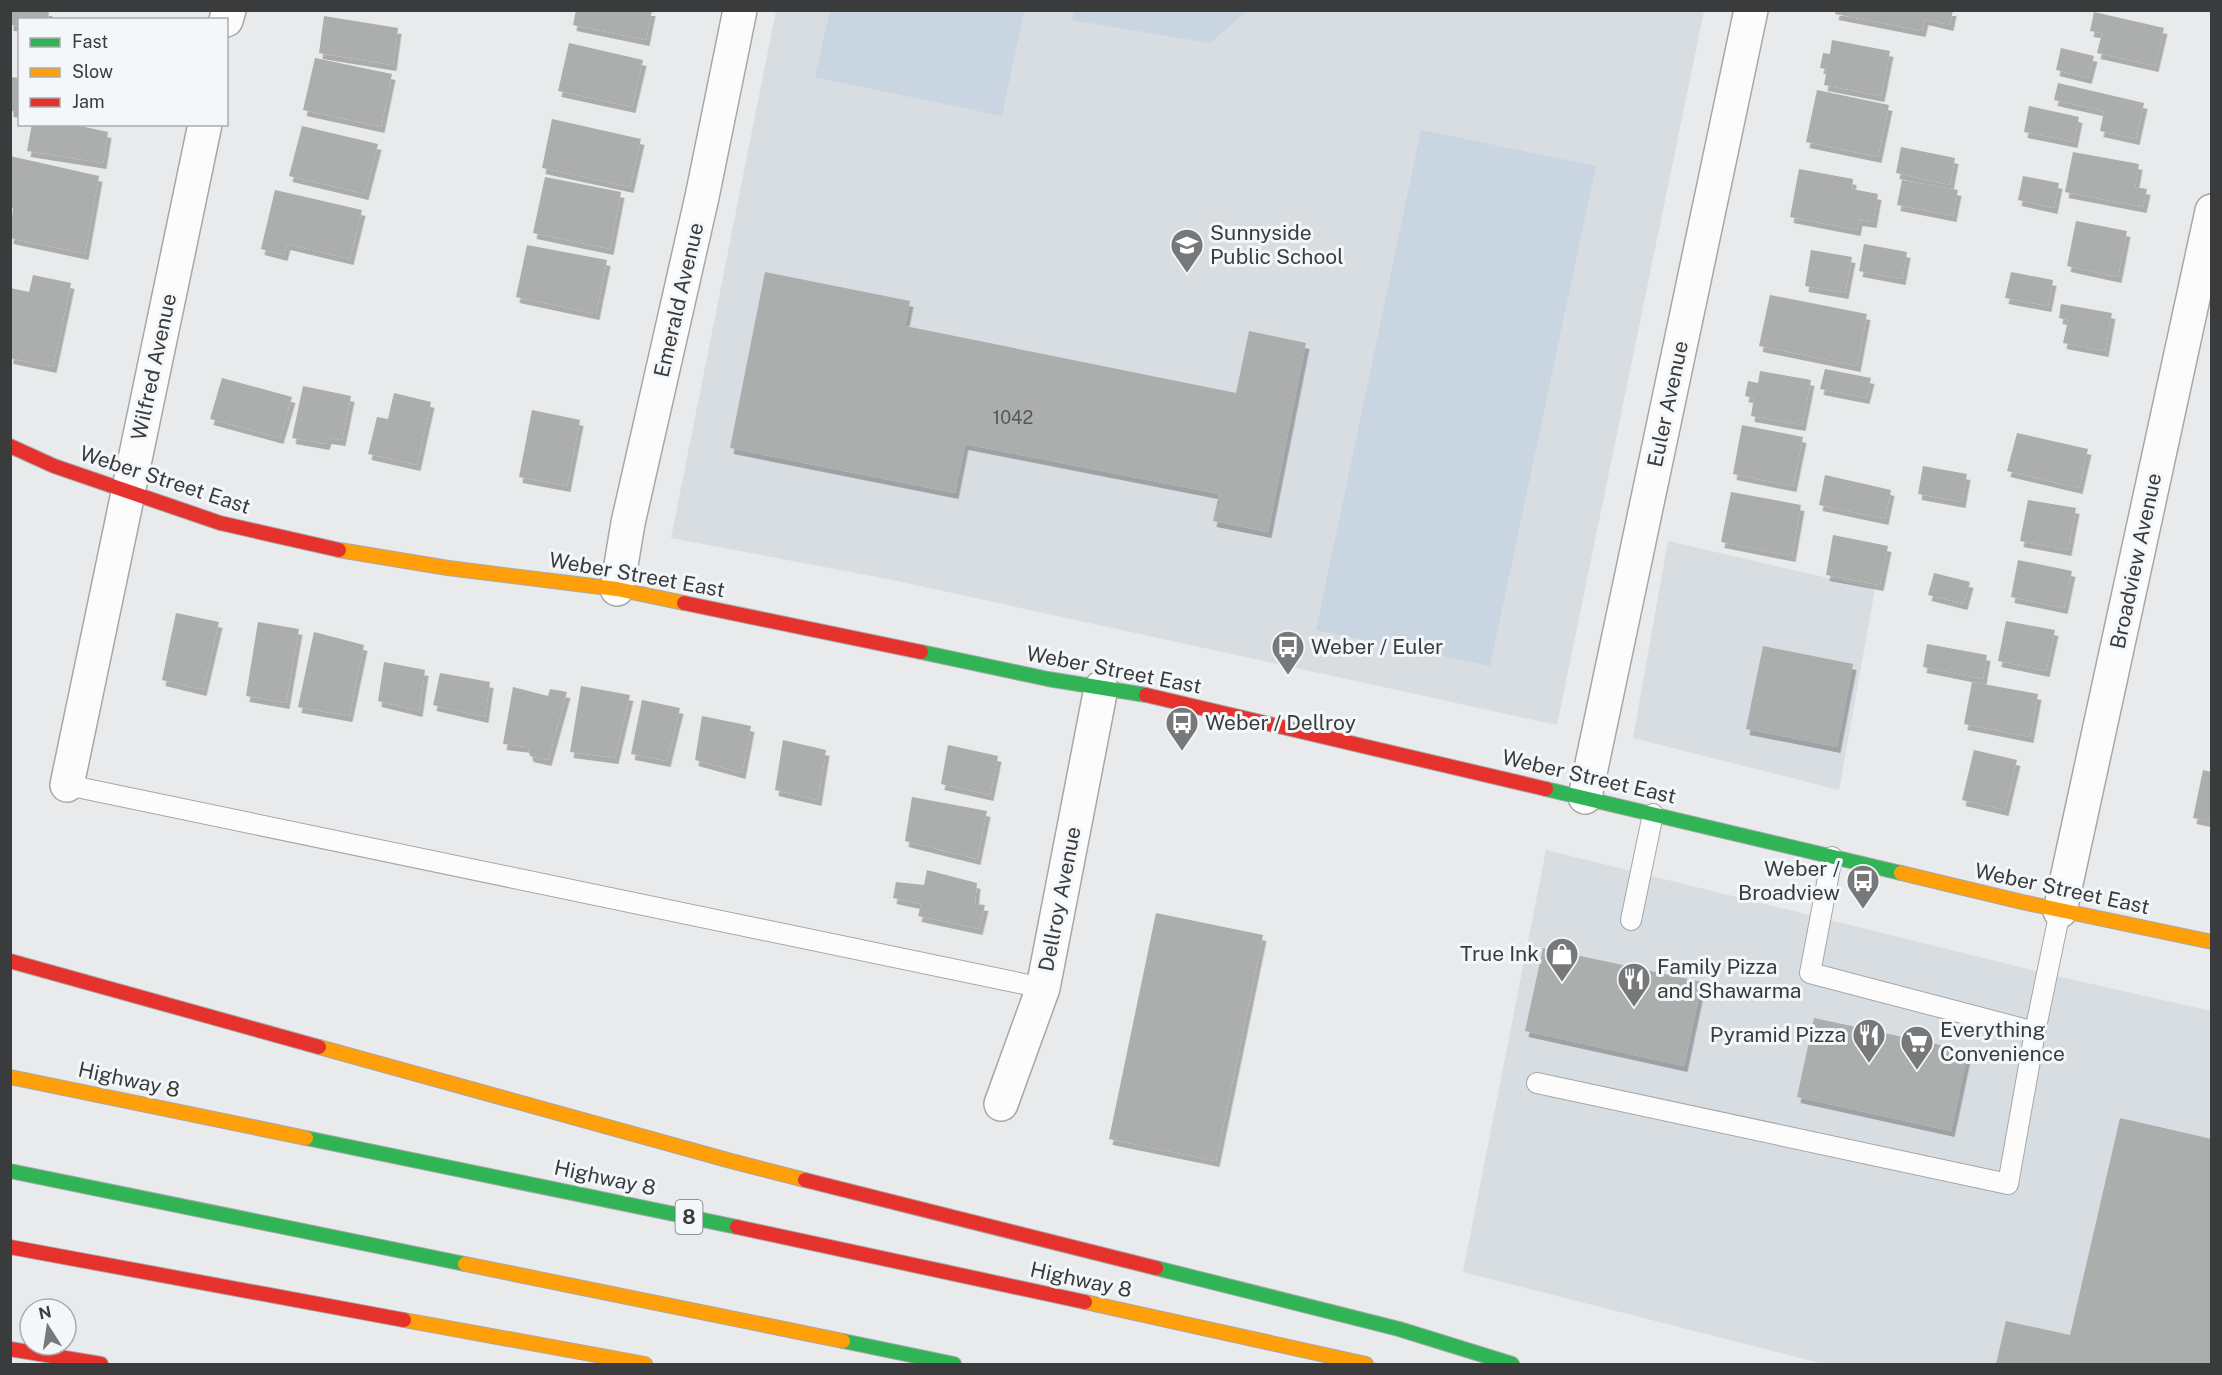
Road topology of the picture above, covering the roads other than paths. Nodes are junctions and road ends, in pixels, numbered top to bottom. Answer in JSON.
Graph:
{"nodes":[{"id":1,"x":740,"y":10,"type":"edge"},
{"id":2,"x":1751,"y":10,"type":"edge"},
{"id":3,"x":204,"y":126,"type":"edge"},
{"id":4,"x":2211,"y":211,"type":"edge"},
{"id":5,"x":10,"y":446,"type":"edge"},
{"id":6,"x":127,"y":491,"type":"junction"},
{"id":7,"x":617,"y":589,"type":"junction"},
{"id":8,"x":1101,"y":688,"type":"junction"},
{"id":9,"x":66,"y":785,"type":"joint"},
{"id":10,"x":1585,"y":797,"type":"junction"},
{"id":11,"x":1653,"y":814,"type":"junction"},
{"id":12,"x":1832,"y":857,"type":"junction"},
{"id":13,"x":2060,"y":911,"type":"junction"},
{"id":14,"x":1631,"y":920,"type":"dead end"},
{"id":15,"x":2211,"y":942,"type":"edge"},
{"id":16,"x":10,"y":961,"type":"edge"},
{"id":17,"x":1043,"y":988,"type":"junction"},
{"id":18,"x":2035,"y":1032,"type":"junction"},
{"id":19,"x":10,"y":1077,"type":"edge"},
{"id":20,"x":1537,"y":1083,"type":"dead end"},
{"id":21,"x":1001,"y":1104,"type":"dead end"},
{"id":22,"x":10,"y":1171,"type":"edge"},
{"id":23,"x":10,"y":1247,"type":"edge"},
{"id":24,"x":10,"y":1349,"type":"edge"},
{"id":25,"x":101,"y":1365,"type":"edge"},
{"id":26,"x":645,"y":1365,"type":"edge"},
{"id":27,"x":954,"y":1365,"type":"edge"},
{"id":28,"x":1366,"y":1365,"type":"edge"},
{"id":29,"x":1512,"y":1365,"type":"edge"}],
"edges":[{"from":1,"to":7,"type":"street","name":"Emerald Avenue"},
{"from":2,"to":10,"type":"street","name":"Euler Avenue"},
{"from":3,"to":6,"type":"street","name":"Wilfred Avenue"},
{"from":4,"to":13,"type":"street","name":"Broadview Avenue"},
{"from":5,"to":6,"type":"main road","name":"Weber Street East"},
{"from":6,"to":7,"type":"main road","name":"Weber Street East"},
{"from":6,"to":9,"type":"street","name":"Wilfred Avenue"},
{"from":7,"to":8,"type":"main road","name":"Weber Street East"},
{"from":8,"to":10,"type":"main road","name":"Weber Street East"},
{"from":8,"to":17,"type":"street","name":"Dellroy Avenue"},
{"from":9,"to":17,"type":"lane"},
{"from":10,"to":11,"type":"main road","name":"Weber Street East"},
{"from":11,"to":12,"type":"main road","name":"Weber Street East"},
{"from":11,"to":14,"type":"lane"},
{"from":12,"to":13,"type":"main road","name":"Weber Street East"},
{"from":12,"to":18,"type":"lane"},
{"from":13,"to":15,"type":"main road","name":"Weber Street East"},
{"from":13,"to":18,"type":"lane"},
{"from":16,"to":29,"type":"main road"},
{"from":17,"to":21,"type":"street","name":"Dellroy Avenue"},
{"from":18,"to":20,"type":"lane"},
{"from":19,"to":28,"type":"main road","name":"Highway 8","number":"8"},
{"from":22,"to":27,"type":"main road"},
{"from":23,"to":26,"type":"main road"},
{"from":24,"to":25,"type":"main road"}]}
